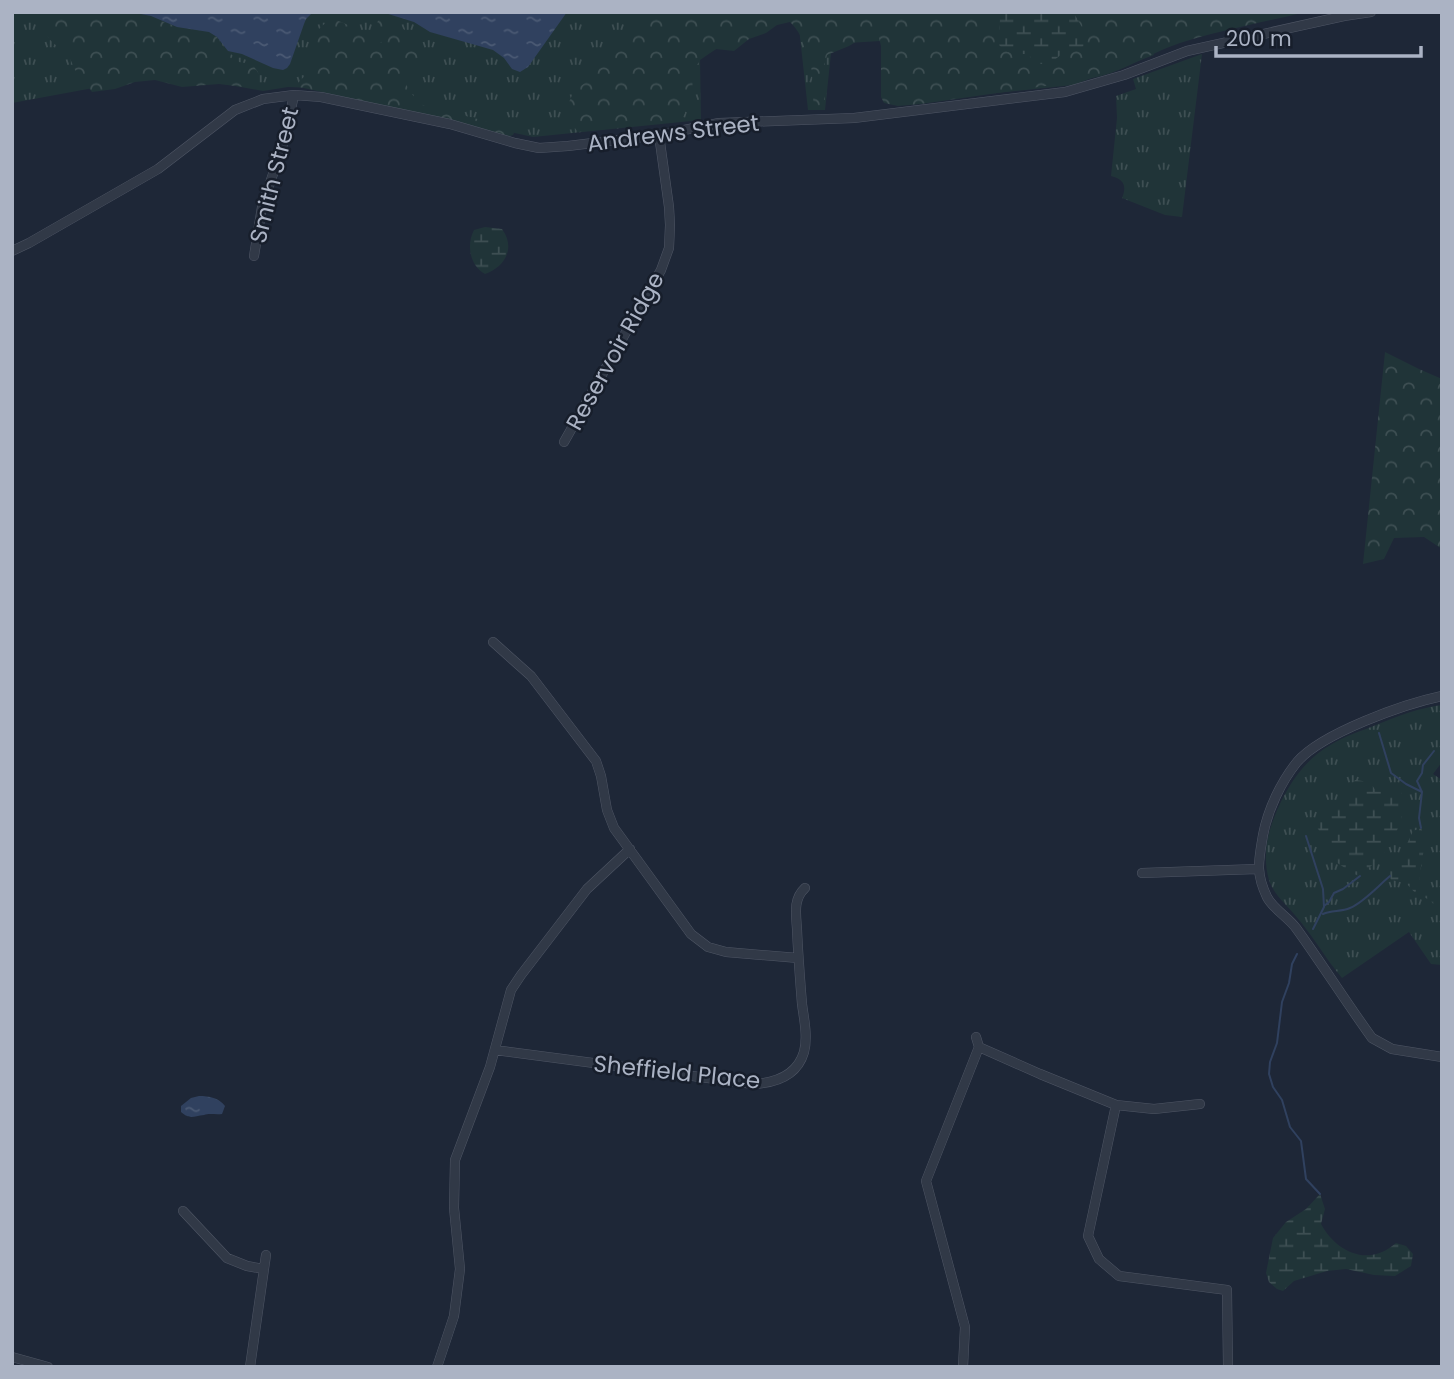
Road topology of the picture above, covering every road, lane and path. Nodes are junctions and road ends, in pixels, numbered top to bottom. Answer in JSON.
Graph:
{"nodes":[{"id":1,"x":1371,"y":12,"type":"edge"},
{"id":2,"x":294,"y":95,"type":"junction"},
{"id":3,"x":659,"y":135,"type":"junction"},
{"id":4,"x":12,"y":251,"type":"edge"},
{"id":5,"x":254,"y":256,"type":"dead end"},
{"id":6,"x":564,"y":442,"type":"dead end"},
{"id":7,"x":492,"y":642,"type":"dead end"},
{"id":8,"x":1442,"y":696,"type":"edge"},
{"id":9,"x":630,"y":849,"type":"junction"},
{"id":10,"x":1257,"y":869,"type":"junction"},
{"id":11,"x":1142,"y":873,"type":"dead end"},
{"id":12,"x":805,"y":888,"type":"dead end"},
{"id":13,"x":798,"y":958,"type":"junction"},
{"id":14,"x":495,"y":1050,"type":"junction"},
{"id":15,"x":1442,"y":1057,"type":"edge"},
{"id":16,"x":1200,"y":1104,"type":"dead end"},
{"id":17,"x":1116,"y":1105,"type":"junction"},
{"id":18,"x":183,"y":1211,"type":"dead end"},
{"id":19,"x":266,"y":1255,"type":"dead end"},
{"id":20,"x":264,"y":1269,"type":"junction"},
{"id":21,"x":12,"y":1357,"type":"edge"},
{"id":22,"x":48,"y":1367,"type":"edge"},
{"id":23,"x":250,"y":1367,"type":"edge"},
{"id":24,"x":437,"y":1367,"type":"edge"},
{"id":25,"x":963,"y":1367,"type":"edge"},
{"id":26,"x":1228,"y":1367,"type":"edge"}],
"edges":[{"from":1,"to":3,"type":"street","name":"Andrews Street"},
{"from":2,"to":3,"type":"street","name":"Andrews Street"},
{"from":2,"to":4,"type":"street","name":"Andrews Street"},
{"from":2,"to":5,"type":"street","name":"Smith Street"},
{"from":3,"to":6,"type":"street","name":"Reservoir Ridge"},
{"from":7,"to":9,"type":"street"},
{"from":8,"to":10,"type":"street"},
{"from":9,"to":13,"type":"street"},
{"from":9,"to":14,"type":"street"},
{"from":10,"to":11,"type":"street"},
{"from":10,"to":15,"type":"street"},
{"from":12,"to":13,"type":"street","name":"Sheffield Place"},
{"from":13,"to":14,"type":"street","name":"Sheffield Place"},
{"from":14,"to":24,"type":"street"},
{"from":16,"to":17,"type":"street"},
{"from":17,"to":25,"type":"street"},
{"from":17,"to":26,"type":"street"},
{"from":18,"to":20,"type":"street"},
{"from":19,"to":20,"type":"street"},
{"from":20,"to":23,"type":"street"},
{"from":21,"to":22,"type":"street"}]}
